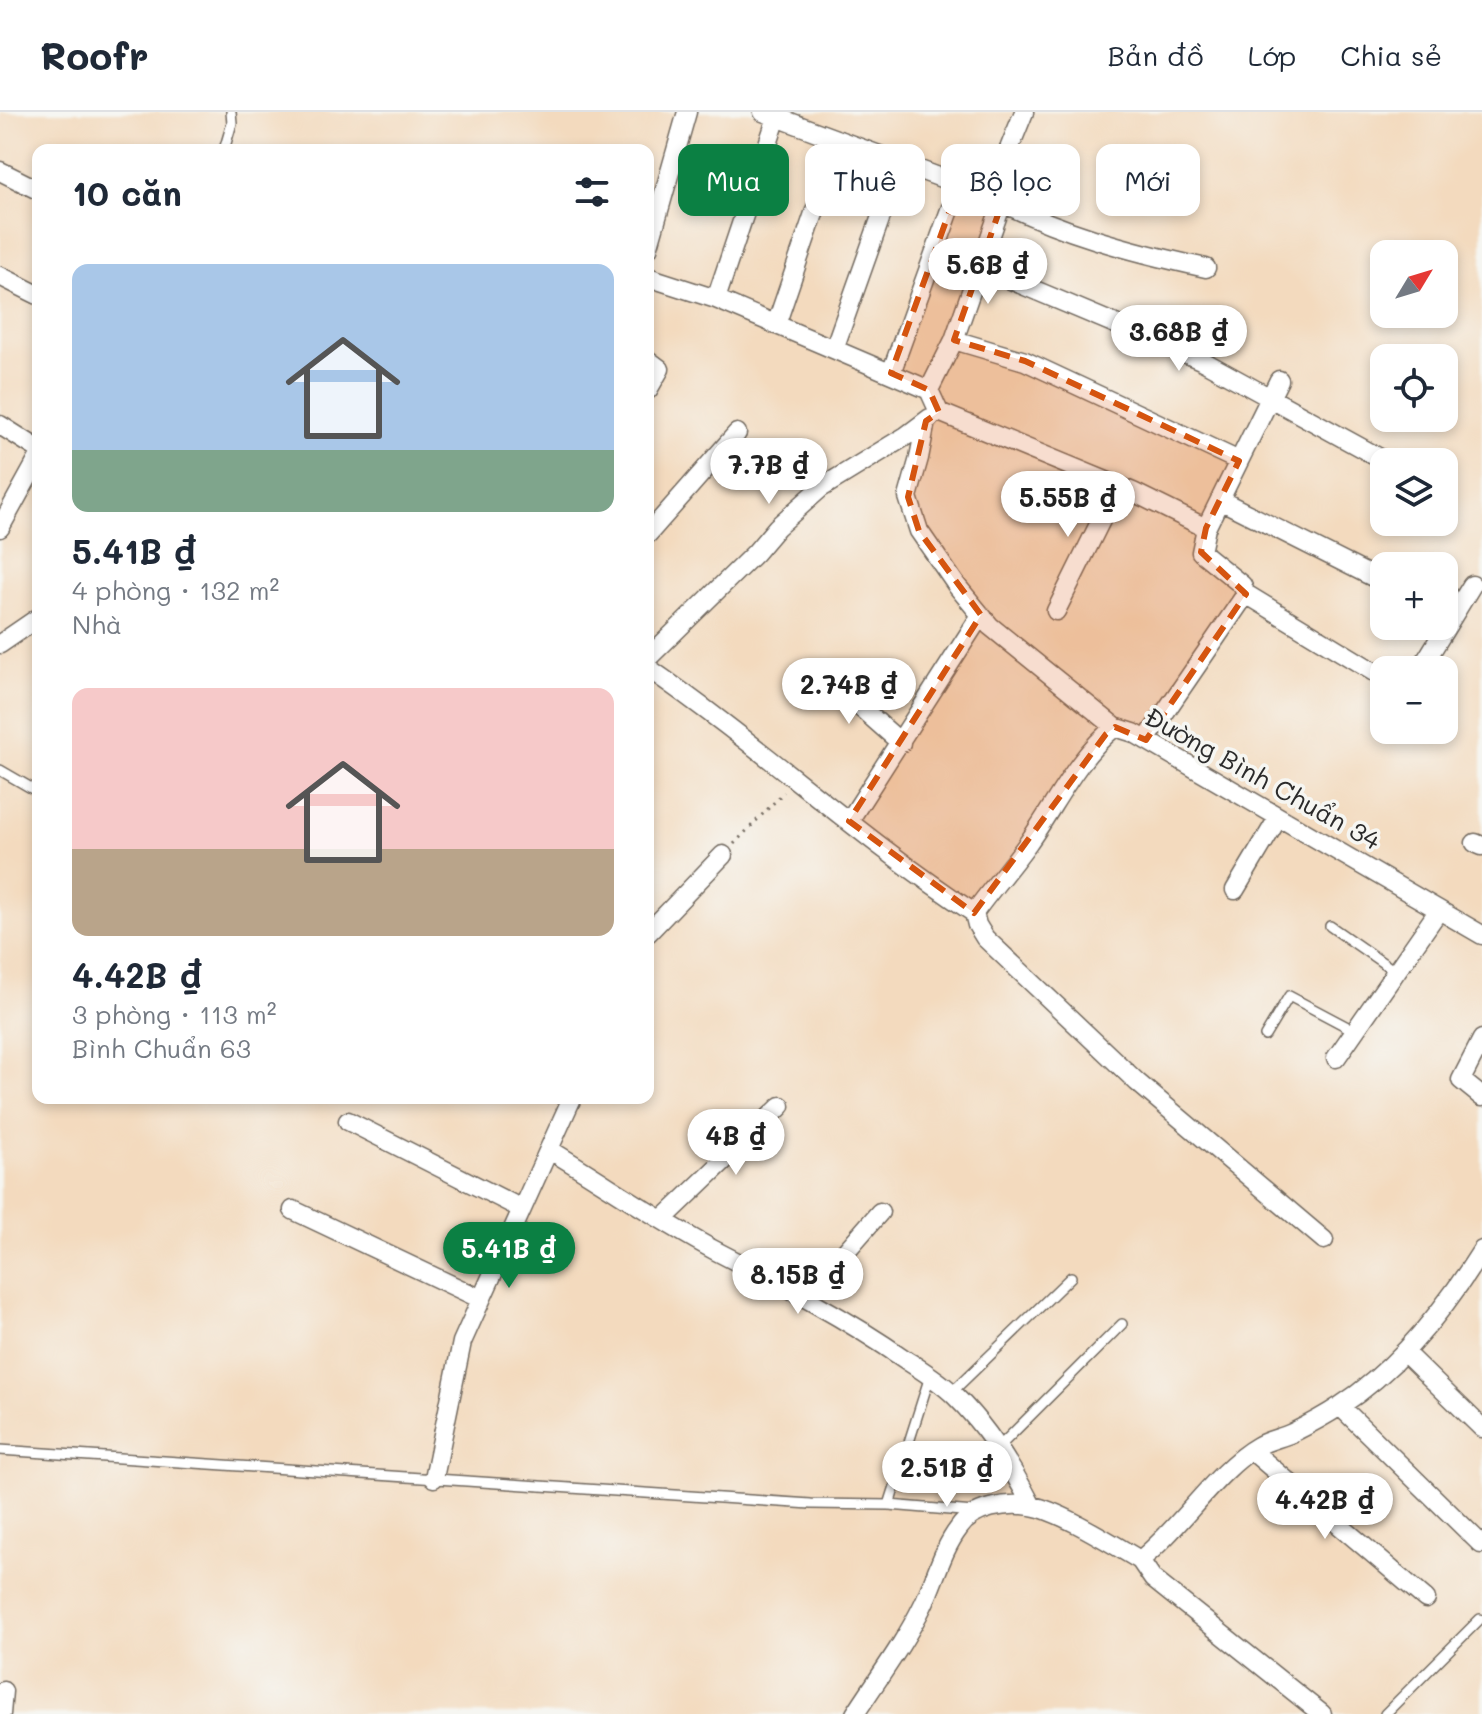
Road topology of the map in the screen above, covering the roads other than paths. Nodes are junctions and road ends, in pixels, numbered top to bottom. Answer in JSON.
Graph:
{"nodes":[{"id":1,"x":231,"y":112,"type":"edge"},
{"id":2,"x":687,"y":112,"type":"edge"},
{"id":3,"x":1024,"y":112,"type":"edge"},
{"id":4,"x":770,"y":114,"type":"edge"},
{"id":5,"x":839,"y":140,"type":"junction"},
{"id":6,"x":226,"y":144,"type":"edge"},
{"id":7,"x":850,"y":144,"type":"edge"},
{"id":8,"x":1014,"y":144,"type":"edge"},
{"id":9,"x":0,"y":171,"type":"edge"},
{"id":10,"x":32,"y":187,"type":"edge"},
{"id":11,"x":881,"y":216,"type":"edge"},
{"id":12,"x":948,"y":216,"type":"edge"},
{"id":13,"x":992,"y":216,"type":"edge"},
{"id":14,"x":1032,"y":216,"type":"edge"},
{"id":15,"x":654,"y":228,"type":"edge"},
{"id":16,"x":980,"y":267,"type":"junction"},
{"id":17,"x":1206,"y":268,"type":"dead end"},
{"id":18,"x":0,"y":276,"type":"edge"},
{"id":19,"x":654,"y":279,"type":"edge"},
{"id":20,"x":32,"y":292,"type":"edge"},
{"id":21,"x":716,"y":299,"type":"junction"},
{"id":22,"x":776,"y":325,"type":"junction"},
{"id":23,"x":954,"y":340,"type":"junction"},
{"id":24,"x":834,"y":349,"type":"junction"},
{"id":25,"x":891,"y":373,"type":"junction"},
{"id":26,"x":1279,"y":380,"type":"dead end"},
{"id":27,"x":929,"y":390,"type":"junction"},
{"id":28,"x":1271,"y":397,"type":"junction"},
{"id":29,"x":932,"y":417,"type":"junction"},
{"id":30,"x":0,"y":425,"type":"edge"},
{"id":31,"x":737,"y":433,"type":"dead end"},
{"id":32,"x":32,"y":445,"type":"edge"},
{"id":33,"x":1370,"y":452,"type":"edge"},
{"id":34,"x":1239,"y":461,"type":"junction"},
{"id":35,"x":32,"y":470,"type":"edge"},
{"id":36,"x":1118,"y":486,"type":"junction"},
{"id":37,"x":1220,"y":500,"type":"junction"},
{"id":38,"x":654,"y":527,"type":"edge"},
{"id":39,"x":0,"y":528,"type":"edge"},
{"id":40,"x":1206,"y":528,"type":"junction"},
{"id":41,"x":1370,"y":575,"type":"edge"},
{"id":42,"x":1472,"y":585,"type":"dead end"},
{"id":43,"x":1246,"y":594,"type":"junction"},
{"id":44,"x":1056,"y":611,"type":"dead end"},
{"id":45,"x":981,"y":615,"type":"junction"},
{"id":46,"x":32,"y":622,"type":"edge"},
{"id":47,"x":0,"y":644,"type":"edge"},
{"id":48,"x":654,"y":652,"type":"edge"},
{"id":49,"x":1429,"y":656,"type":"edge"},
{"id":50,"x":1370,"y":669,"type":"edge"},
{"id":51,"x":654,"y":672,"type":"edge"},
{"id":52,"x":825,"y":676,"type":"dead end"},
{"id":53,"x":1115,"y":727,"type":"junction"},
{"id":54,"x":1146,"y":740,"type":"junction"},
{"id":55,"x":901,"y":743,"type":"junction"},
{"id":56,"x":0,"y":770,"type":"edge"},
{"id":57,"x":32,"y":789,"type":"edge"},
{"id":58,"x":1278,"y":818,"type":"junction"},
{"id":59,"x":849,"y":821,"type":"junction"},
{"id":60,"x":723,"y":855,"type":"road end"},
{"id":61,"x":1235,"y":890,"type":"dead end"},
{"id":62,"x":1439,"y":910,"type":"junction"},
{"id":63,"x":974,"y":913,"type":"junction"},
{"id":64,"x":654,"y":920,"type":"edge"},
{"id":65,"x":1330,"y":926,"type":"dead end"},
{"id":66,"x":1482,"y":935,"type":"edge"},
{"id":67,"x":1396,"y":972,"type":"junction"},
{"id":68,"x":1355,"y":1031,"type":"junction"},
{"id":69,"x":1265,"y":1036,"type":"dead end"},
{"id":70,"x":1482,"y":1039,"type":"edge"},
{"id":71,"x":1336,"y":1058,"type":"dead end"},
{"id":72,"x":1482,"y":1097,"type":"edge"},
{"id":73,"x":569,"y":1104,"type":"edge"},
{"id":74,"x":781,"y":1106,"type":"dead end"},
{"id":75,"x":348,"y":1121,"type":"dead end"},
{"id":76,"x":550,"y":1150,"type":"junction"},
{"id":77,"x":522,"y":1209,"type":"junction"},
{"id":78,"x":293,"y":1210,"type":"dead end"},
{"id":79,"x":880,"y":1212,"type":"dead end"},
{"id":80,"x":663,"y":1219,"type":"junction"},
{"id":81,"x":1324,"y":1240,"type":"dead end"},
{"id":82,"x":1482,"y":1250,"type":"edge"},
{"id":83,"x":1071,"y":1277,"type":"dead end"},
{"id":84,"x":806,"y":1297,"type":"junction"},
{"id":85,"x":481,"y":1299,"type":"junction"},
{"id":86,"x":1122,"y":1324,"type":"dead end"},
{"id":87,"x":1404,"y":1352,"type":"junction"},
{"id":88,"x":930,"y":1376,"type":"junction"},
{"id":89,"x":951,"y":1393,"type":"junction"},
{"id":90,"x":1340,"y":1406,"type":"junction"},
{"id":91,"x":1482,"y":1428,"type":"edge"},
{"id":92,"x":997,"y":1449,"type":"junction"},
{"id":93,"x":0,"y":1450,"type":"edge"},
{"id":94,"x":1252,"y":1451,"type":"junction"},
{"id":95,"x":434,"y":1478,"type":"junction"},
{"id":96,"x":889,"y":1505,"type":"junction"},
{"id":97,"x":1032,"y":1506,"type":"junction"},
{"id":98,"x":974,"y":1512,"type":"junction"},
{"id":99,"x":1481,"y":1544,"type":"edge"},
{"id":100,"x":1140,"y":1560,"type":"junction"},
{"id":101,"x":1426,"y":1599,"type":"dead end"},
{"id":102,"x":1480,"y":1619,"type":"dead end"},
{"id":103,"x":3,"y":1691,"type":"dead end"},
{"id":104,"x":860,"y":1712,"type":"edge"},
{"id":105,"x":1,"y":1714,"type":"edge"},
{"id":106,"x":1322,"y":1714,"type":"edge"},
{"id":107,"x":1385,"y":1714,"type":"edge"}],
"edges":[{"from":1,"to":6,"type":"lane"},
{"from":2,"to":15,"type":"street"},
{"from":3,"to":8,"type":"street"},
{"from":4,"to":5,"type":"street"},
{"from":4,"to":21,"type":"street"},
{"from":5,"to":7,"type":"street"},
{"from":5,"to":22,"type":"street"},
{"from":9,"to":10,"type":"street"},
{"from":11,"to":24,"type":"street"},
{"from":12,"to":25,"type":"street"},
{"from":13,"to":16,"type":"street"},
{"from":14,"to":17,"type":"street"},
{"from":16,"to":23,"type":"street"},
{"from":16,"to":28,"type":"street"},
{"from":18,"to":20,"type":"street"},
{"from":19,"to":21,"type":"street"},
{"from":21,"to":22,"type":"street"},
{"from":22,"to":24,"type":"street"},
{"from":23,"to":27,"type":"street"},
{"from":23,"to":34,"type":"street"},
{"from":24,"to":25,"type":"street"},
{"from":25,"to":27,"type":"street"},
{"from":26,"to":28,"type":"street"},
{"from":27,"to":29,"type":"street"},
{"from":28,"to":33,"type":"street"},
{"from":28,"to":34,"type":"street"},
{"from":29,"to":36,"type":"street"},
{"from":29,"to":45,"type":"street"},
{"from":29,"to":48,"type":"street"},
{"from":30,"to":32,"type":"street"},
{"from":31,"to":38,"type":"street"},
{"from":34,"to":37,"type":"street"},
{"from":35,"to":39,"type":"street"},
{"from":36,"to":40,"type":"street"},
{"from":36,"to":44,"type":"street"},
{"from":37,"to":40,"type":"street"},
{"from":37,"to":41,"type":"street"},
{"from":40,"to":43,"type":"street"},
{"from":42,"to":49,"type":"street"},
{"from":43,"to":50,"type":"street"},
{"from":43,"to":54,"type":"street"},
{"from":45,"to":53,"type":"street"},
{"from":45,"to":55,"type":"street"},
{"from":46,"to":47,"type":"street"},
{"from":51,"to":59,"type":"street"},
{"from":52,"to":55,"type":"street"},
{"from":53,"to":54,"type":"street","name":"Đường Bình Chuẩn 34"},
{"from":53,"to":63,"type":"street","name":"Đường Bình Chuẩn 34"},
{"from":54,"to":58,"type":"street","name":"Đường Bình Chuẩn 34"},
{"from":55,"to":59,"type":"street"},
{"from":56,"to":57,"type":"lane"},
{"from":58,"to":61,"type":"street"},
{"from":58,"to":62,"type":"street","name":"Đường Bình Chuẩn 34"},
{"from":59,"to":63,"type":"street"},
{"from":60,"to":64,"type":"street"},
{"from":62,"to":66,"type":"street","name":"Đường Bình Chuẩn 34"},
{"from":62,"to":67,"type":"street"},
{"from":63,"to":81,"type":"street"},
{"from":65,"to":67,"type":"lane"},
{"from":67,"to":68,"type":"street"},
{"from":68,"to":69,"type":"lane"},
{"from":68,"to":71,"type":"street"},
{"from":70,"to":72,"type":"street"},
{"from":73,"to":76,"type":"street"},
{"from":74,"to":80,"type":"street"},
{"from":75,"to":77,"type":"street"},
{"from":76,"to":77,"type":"street"},
{"from":76,"to":80,"type":"street"},
{"from":77,"to":85,"type":"street"},
{"from":78,"to":85,"type":"street"},
{"from":79,"to":84,"type":"street"},
{"from":80,"to":84,"type":"street"},
{"from":82,"to":87,"type":"street"},
{"from":83,"to":89,"type":"lane"},
{"from":84,"to":88,"type":"street"},
{"from":85,"to":95,"type":"street"},
{"from":86,"to":92,"type":"lane"},
{"from":87,"to":90,"type":"street"},
{"from":87,"to":91,"type":"street"},
{"from":88,"to":89,"type":"street"},
{"from":88,"to":96,"type":"lane"},
{"from":89,"to":92,"type":"street"},
{"from":90,"to":94,"type":"street"},
{"from":90,"to":99,"type":"street"},
{"from":92,"to":97,"type":"street"},
{"from":93,"to":95,"type":"lane"},
{"from":94,"to":100,"type":"street"},
{"from":94,"to":101,"type":"street"},
{"from":95,"to":96,"type":"lane"},
{"from":96,"to":98,"type":"lane"},
{"from":97,"to":98,"type":"street"},
{"from":97,"to":100,"type":"street"},
{"from":98,"to":104,"type":"street"},
{"from":100,"to":106,"type":"street"},
{"from":102,"to":107,"type":"lane"},
{"from":103,"to":105,"type":"street"}]}
